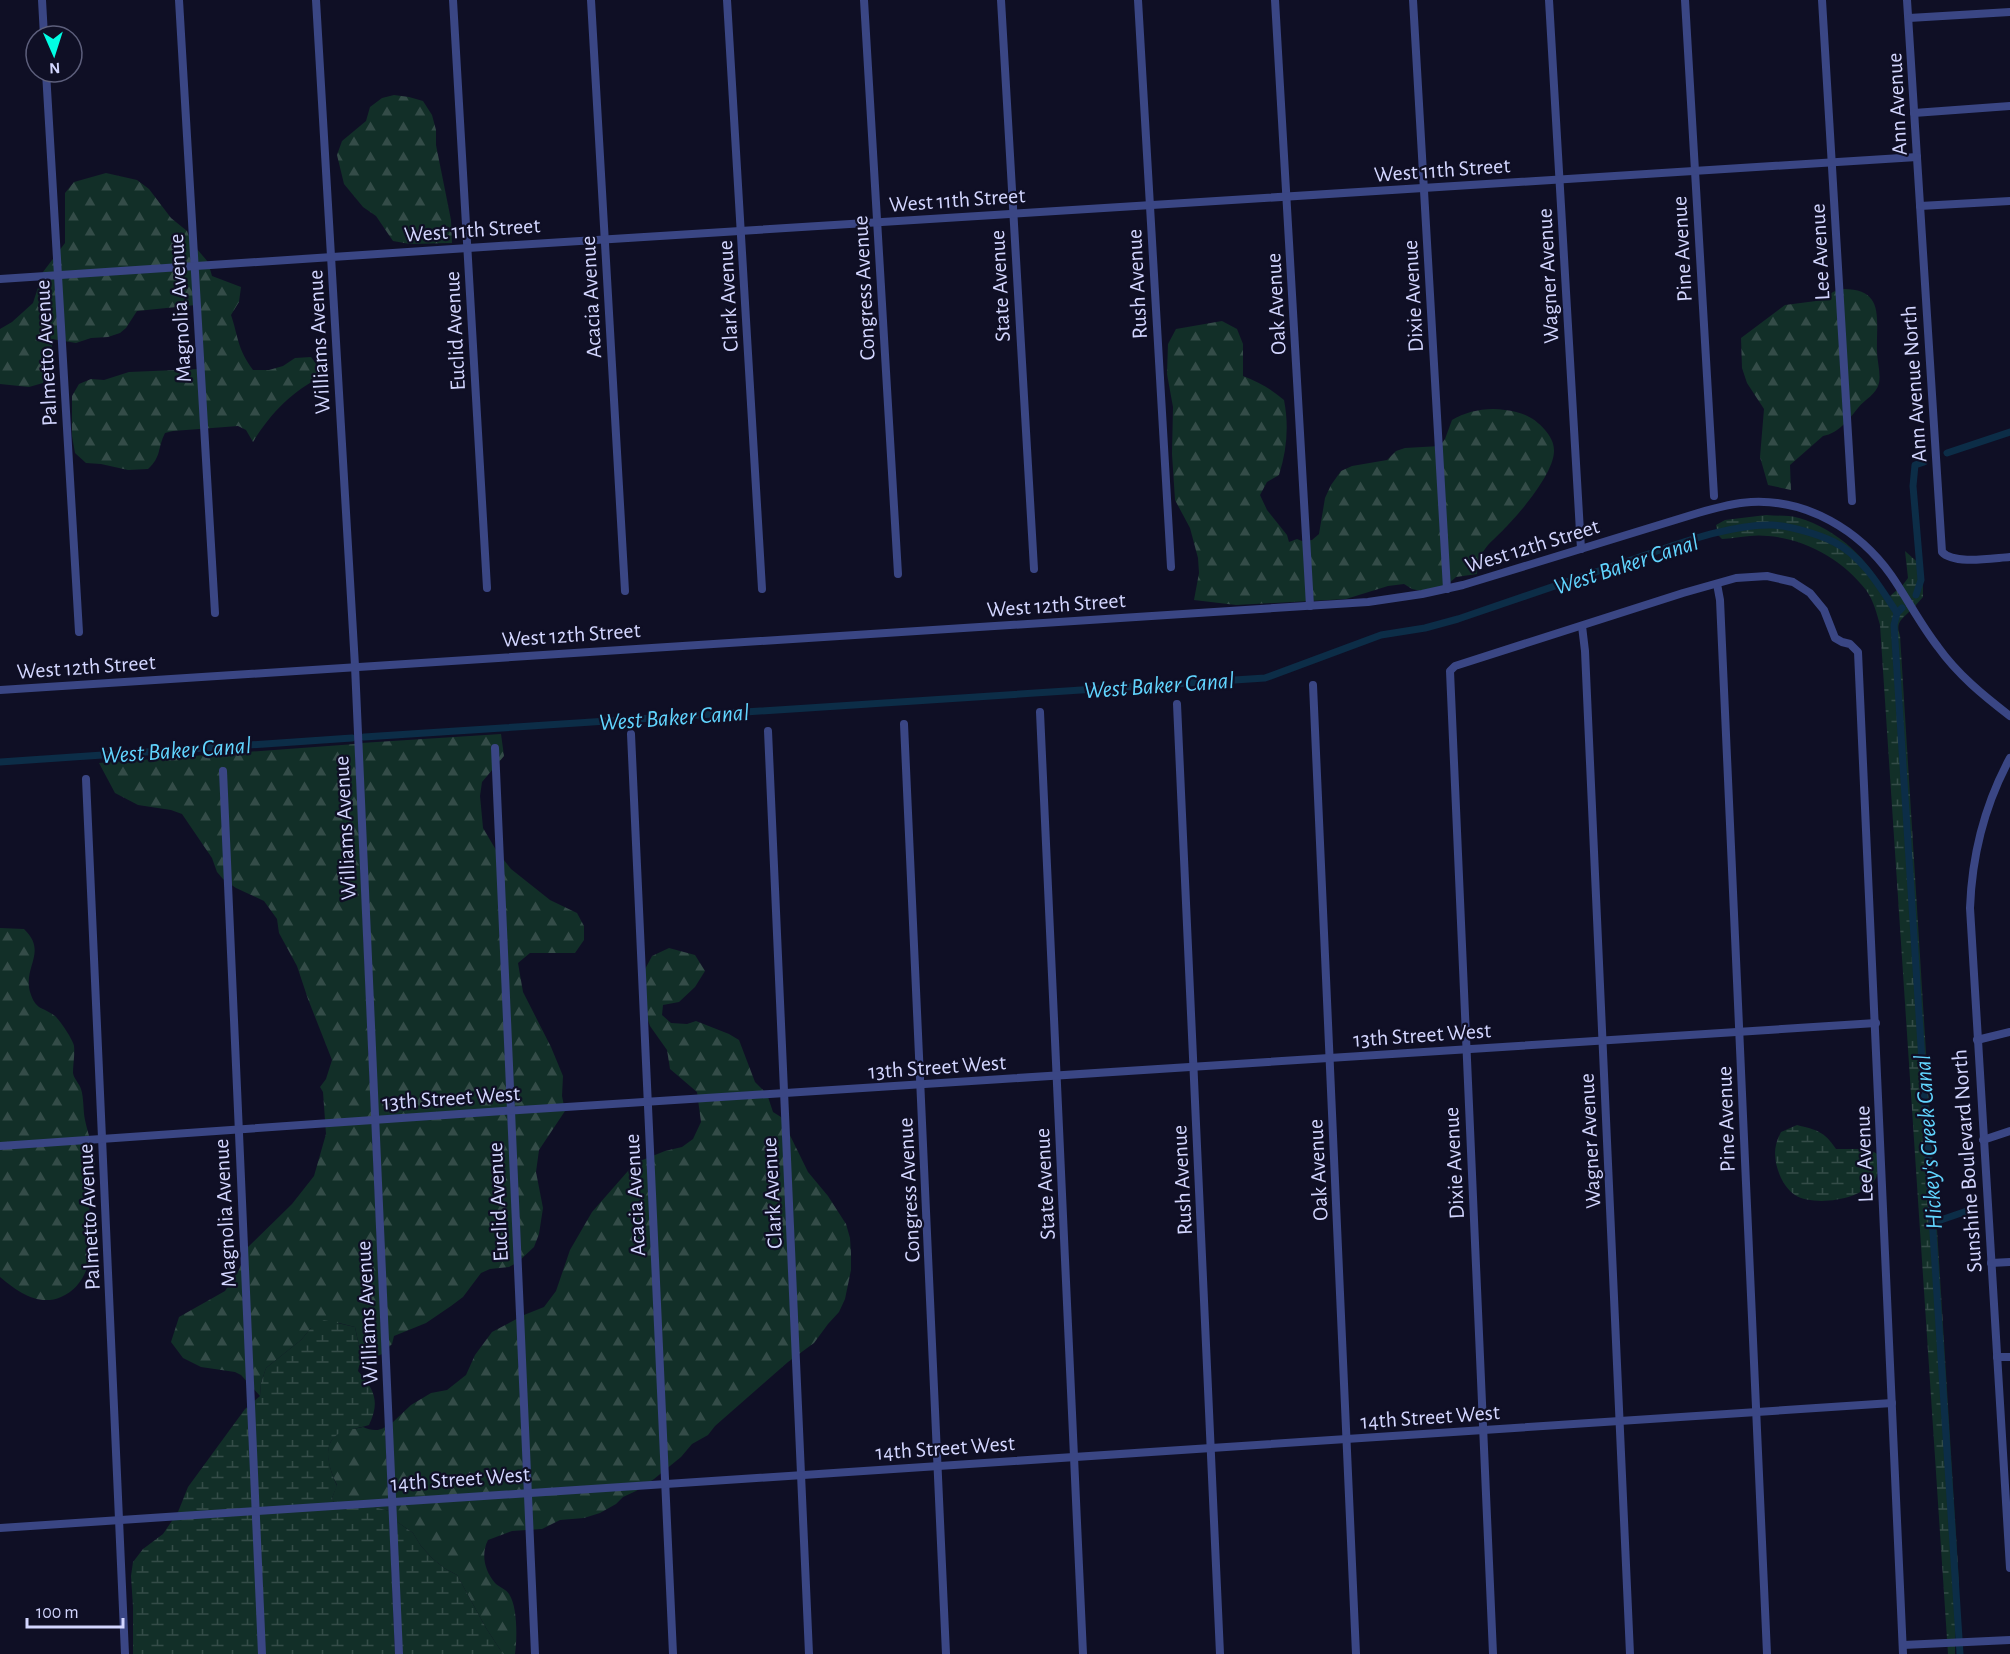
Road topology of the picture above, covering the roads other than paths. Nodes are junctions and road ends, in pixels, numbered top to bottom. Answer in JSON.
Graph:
{"nodes":[{"id":1,"x":42,"y":0,"type":"edge"},
{"id":2,"x":179,"y":0,"type":"edge"},
{"id":3,"x":316,"y":0,"type":"edge"},
{"id":4,"x":453,"y":0,"type":"edge"},
{"id":5,"x":591,"y":0,"type":"edge"},
{"id":6,"x":727,"y":0,"type":"edge"},
{"id":7,"x":864,"y":0,"type":"edge"},
{"id":8,"x":1001,"y":0,"type":"edge"},
{"id":9,"x":1138,"y":0,"type":"edge"},
{"id":10,"x":1275,"y":0,"type":"edge"},
{"id":11,"x":1413,"y":0,"type":"edge"},
{"id":12,"x":1549,"y":0,"type":"edge"},
{"id":13,"x":1685,"y":0,"type":"edge"},
{"id":14,"x":1822,"y":0,"type":"edge"},
{"id":15,"x":1907,"y":0,"type":"edge"},
{"id":16,"x":2010,"y":12,"type":"edge"},
{"id":17,"x":1909,"y":18,"type":"junction"},
{"id":18,"x":43,"y":24,"type":"edge"},
{"id":19,"x":47,"y":84,"type":"edge"},
{"id":20,"x":2010,"y":106,"type":"edge"},
{"id":21,"x":1914,"y":112,"type":"junction"},
{"id":22,"x":1917,"y":157,"type":"junction"},
{"id":23,"x":1833,"y":162,"type":"junction"},
{"id":24,"x":1695,"y":170,"type":"junction"},
{"id":25,"x":1560,"y":179,"type":"junction"},
{"id":26,"x":1424,"y":188,"type":"junction"},
{"id":27,"x":1286,"y":197,"type":"junction"},
{"id":28,"x":2010,"y":201,"type":"edge"},
{"id":29,"x":1149,"y":205,"type":"junction"},
{"id":30,"x":1920,"y":206,"type":"junction"},
{"id":31,"x":1013,"y":214,"type":"junction"},
{"id":32,"x":877,"y":222,"type":"junction"},
{"id":33,"x":741,"y":231,"type":"junction"},
{"id":34,"x":604,"y":239,"type":"junction"},
{"id":35,"x":468,"y":248,"type":"junction"},
{"id":36,"x":332,"y":256,"type":"junction"},
{"id":37,"x":195,"y":266,"type":"junction"},
{"id":38,"x":59,"y":275,"type":"junction"},
{"id":39,"x":0,"y":279,"type":"edge"},
{"id":40,"x":1714,"y":496,"type":"dead end"},
{"id":41,"x":1852,"y":501,"type":"dead end"},
{"id":42,"x":1581,"y":549,"type":"junction"},
{"id":43,"x":2010,"y":557,"type":"edge"},
{"id":44,"x":1171,"y":567,"type":"dead end"},
{"id":45,"x":1034,"y":569,"type":"dead end"},
{"id":46,"x":898,"y":574,"type":"dead end"},
{"id":47,"x":1717,"y":584,"type":"junction"},
{"id":48,"x":488,"y":588,"type":"dead end"},
{"id":49,"x":762,"y":589,"type":"dead end"},
{"id":50,"x":1447,"y":589,"type":"junction"},
{"id":51,"x":625,"y":591,"type":"dead end"},
{"id":52,"x":1310,"y":606,"type":"junction"},
{"id":53,"x":215,"y":613,"type":"dead end"},
{"id":54,"x":1582,"y":626,"type":"junction"},
{"id":55,"x":79,"y":632,"type":"dead end"},
{"id":56,"x":355,"y":666,"type":"junction"},
{"id":57,"x":1313,"y":685,"type":"dead end"},
{"id":58,"x":0,"y":690,"type":"edge"},
{"id":59,"x":1177,"y":704,"type":"dead end"},
{"id":60,"x":1040,"y":712,"type":"dead end"},
{"id":61,"x":2010,"y":716,"type":"edge"},
{"id":62,"x":904,"y":724,"type":"dead end"},
{"id":63,"x":768,"y":731,"type":"dead end"},
{"id":64,"x":631,"y":734,"type":"dead end"},
{"id":65,"x":495,"y":748,"type":"dead end"},
{"id":66,"x":2010,"y":758,"type":"edge"},
{"id":67,"x":223,"y":771,"type":"dead end"},
{"id":68,"x":86,"y":779,"type":"dead end"},
{"id":69,"x":1875,"y":1023,"type":"junction"},
{"id":70,"x":1739,"y":1031,"type":"junction"},
{"id":71,"x":2010,"y":1032,"type":"edge"},
{"id":72,"x":1603,"y":1040,"type":"junction"},
{"id":73,"x":1977,"y":1040,"type":"junction"},
{"id":74,"x":1466,"y":1050,"type":"junction"},
{"id":75,"x":1330,"y":1058,"type":"junction"},
{"id":76,"x":1194,"y":1067,"type":"junction"},
{"id":77,"x":1057,"y":1076,"type":"junction"},
{"id":78,"x":921,"y":1085,"type":"junction"},
{"id":79,"x":784,"y":1093,"type":"junction"},
{"id":80,"x":648,"y":1102,"type":"junction"},
{"id":81,"x":511,"y":1111,"type":"junction"},
{"id":82,"x":375,"y":1120,"type":"junction"},
{"id":83,"x":238,"y":1129,"type":"junction"},
{"id":84,"x":2010,"y":1131,"type":"edge"},
{"id":85,"x":102,"y":1139,"type":"junction"},
{"id":86,"x":1983,"y":1140,"type":"junction"},
{"id":87,"x":0,"y":1146,"type":"edge"},
{"id":88,"x":2010,"y":1262,"type":"edge"},
{"id":89,"x":1991,"y":1263,"type":"junction"},
{"id":90,"x":2010,"y":1357,"type":"edge"},
{"id":91,"x":1997,"y":1358,"type":"junction"},
{"id":92,"x":1892,"y":1403,"type":"junction"},
{"id":93,"x":1755,"y":1412,"type":"junction"},
{"id":94,"x":1620,"y":1421,"type":"junction"},
{"id":95,"x":1483,"y":1430,"type":"junction"},
{"id":96,"x":1347,"y":1439,"type":"junction"},
{"id":97,"x":1210,"y":1448,"type":"junction"},
{"id":98,"x":2006,"y":1451,"type":"edge"},
{"id":99,"x":1074,"y":1457,"type":"junction"},
{"id":100,"x":938,"y":1465,"type":"junction"},
{"id":101,"x":801,"y":1474,"type":"junction"},
{"id":102,"x":665,"y":1483,"type":"junction"},
{"id":103,"x":528,"y":1492,"type":"junction"},
{"id":104,"x":392,"y":1501,"type":"junction"},
{"id":105,"x":255,"y":1510,"type":"junction"},
{"id":106,"x":119,"y":1520,"type":"junction"},
{"id":107,"x":0,"y":1528,"type":"edge"},
{"id":108,"x":2009,"y":1546,"type":"edge"},
{"id":109,"x":2010,"y":1568,"type":"edge"},
{"id":110,"x":2010,"y":1640,"type":"edge"},
{"id":111,"x":1903,"y":1650,"type":"edge"},
{"id":112,"x":125,"y":1654,"type":"edge"},
{"id":113,"x":262,"y":1654,"type":"edge"},
{"id":114,"x":399,"y":1654,"type":"edge"},
{"id":115,"x":535,"y":1654,"type":"edge"},
{"id":116,"x":672,"y":1654,"type":"edge"},
{"id":117,"x":809,"y":1654,"type":"edge"},
{"id":118,"x":946,"y":1654,"type":"edge"},
{"id":119,"x":1083,"y":1654,"type":"edge"},
{"id":120,"x":1220,"y":1654,"type":"edge"},
{"id":121,"x":1356,"y":1654,"type":"edge"},
{"id":122,"x":1493,"y":1654,"type":"edge"},
{"id":123,"x":1630,"y":1654,"type":"edge"},
{"id":124,"x":1767,"y":1654,"type":"edge"}],
"edges":[{"from":1,"to":18,"type":"street"},
{"from":2,"to":37,"type":"street","name":"Magnolia Avenue"},
{"from":3,"to":36,"type":"street","name":"Williams Avenue"},
{"from":4,"to":35,"type":"street","name":"Euclid Avenue"},
{"from":5,"to":34,"type":"street","name":"Acacia Avenue"},
{"from":6,"to":33,"type":"street","name":"Clark Avenue"},
{"from":7,"to":32,"type":"street","name":"Congress Avenue"},
{"from":8,"to":31,"type":"street","name":"State Avenue"},
{"from":9,"to":29,"type":"street","name":"Rush Avenue"},
{"from":10,"to":27,"type":"street","name":"Oak Avenue"},
{"from":11,"to":26,"type":"street","name":"Dixie Avenue"},
{"from":12,"to":25,"type":"street","name":"Wagner Avenue"},
{"from":13,"to":24,"type":"street","name":"Pine Avenue"},
{"from":14,"to":23,"type":"street","name":"Lee Avenue"},
{"from":15,"to":17,"type":"street","name":"Ann Avenue"},
{"from":16,"to":17,"type":"street"},
{"from":17,"to":21,"type":"street","name":"Ann Avenue"},
{"from":19,"to":38,"type":"street","name":"Palmetto Avenue"},
{"from":20,"to":21,"type":"street"},
{"from":21,"to":22,"type":"street","name":"Ann Avenue"},
{"from":22,"to":23,"type":"street","name":"West 11th Street"},
{"from":22,"to":30,"type":"street","name":"Ann Avenue"},
{"from":23,"to":24,"type":"street","name":"West 11th Street"},
{"from":23,"to":41,"type":"street","name":"Lee Avenue"},
{"from":24,"to":25,"type":"street","name":"West 11th Street"},
{"from":24,"to":40,"type":"street","name":"Pine Avenue"},
{"from":25,"to":26,"type":"street","name":"West 11th Street"},
{"from":25,"to":42,"type":"street","name":"Wagner Avenue"},
{"from":26,"to":27,"type":"street","name":"West 11th Street"},
{"from":26,"to":50,"type":"street","name":"Dixie Avenue"},
{"from":27,"to":29,"type":"street","name":"West 11th Street"},
{"from":27,"to":52,"type":"street","name":"Oak Avenue"},
{"from":28,"to":30,"type":"street"},
{"from":29,"to":31,"type":"street","name":"West 11th Street"},
{"from":29,"to":44,"type":"street","name":"Rush Avenue"},
{"from":30,"to":43,"type":"street","name":"Ann Avenue North"},
{"from":31,"to":32,"type":"street","name":"West 11th Street"},
{"from":31,"to":45,"type":"street","name":"State Avenue"},
{"from":32,"to":33,"type":"street","name":"West 11th Street"},
{"from":32,"to":46,"type":"street","name":"Congress Avenue"},
{"from":33,"to":34,"type":"street","name":"West 11th Street"},
{"from":33,"to":49,"type":"street","name":"Clark Avenue"},
{"from":34,"to":35,"type":"street","name":"West 11th Street"},
{"from":34,"to":51,"type":"street","name":"Acacia Avenue"},
{"from":35,"to":36,"type":"street","name":"West 11th Street"},
{"from":35,"to":48,"type":"street","name":"Euclid Avenue"},
{"from":36,"to":37,"type":"street","name":"West 11th Street"},
{"from":36,"to":56,"type":"street","name":"Williams Avenue"},
{"from":37,"to":38,"type":"street","name":"West 11th Street"},
{"from":37,"to":53,"type":"street","name":"Magnolia Avenue"},
{"from":38,"to":39,"type":"street","name":"West 11th Street"},
{"from":38,"to":55,"type":"street","name":"Palmetto Avenue"},
{"from":42,"to":50,"type":"street","name":"West 12th Street"},
{"from":42,"to":61,"type":"street","name":"West 12th Street"},
{"from":47,"to":54,"type":"street"},
{"from":47,"to":69,"type":"street","name":"Lee Avenue"},
{"from":47,"to":70,"type":"street","name":"Pine Avenue"},
{"from":50,"to":52,"type":"street","name":"West 12th Street"},
{"from":52,"to":56,"type":"street","name":"West 12th Street"},
{"from":54,"to":72,"type":"street","name":"Wagner Avenue"},
{"from":54,"to":74,"type":"street","name":"Dixie Avenue"},
{"from":56,"to":58,"type":"street","name":"West 12th Street"},
{"from":56,"to":82,"type":"street","name":"Williams Avenue"},
{"from":57,"to":75,"type":"street","name":"Oak Avenue"},
{"from":59,"to":76,"type":"street","name":"Rush Avenue"},
{"from":60,"to":77,"type":"street","name":"State Avenue"},
{"from":62,"to":78,"type":"street","name":"Congress Avenue"},
{"from":63,"to":79,"type":"street","name":"Clark Avenue"},
{"from":64,"to":80,"type":"street","name":"Acacia Avenue"},
{"from":65,"to":81,"type":"street","name":"Euclid Avenue"},
{"from":66,"to":73,"type":"street","name":"Sunshine Boulevard North"},
{"from":67,"to":83,"type":"street","name":"Magnolia Avenue"},
{"from":68,"to":85,"type":"street","name":"Palmetto Avenue"},
{"from":69,"to":70,"type":"street","name":"13th Street West"},
{"from":69,"to":92,"type":"street","name":"Lee Avenue"},
{"from":70,"to":72,"type":"street","name":"13th Street West"},
{"from":70,"to":93,"type":"street","name":"Pine Avenue"},
{"from":71,"to":73,"type":"street"},
{"from":72,"to":74,"type":"street","name":"13th Street West"},
{"from":72,"to":94,"type":"street","name":"Wagner Avenue"},
{"from":73,"to":86,"type":"street","name":"Sunshine Boulevard North"},
{"from":74,"to":75,"type":"street","name":"13th Street West"},
{"from":74,"to":95,"type":"street","name":"Dixie Avenue"},
{"from":75,"to":76,"type":"street","name":"13th Street West"},
{"from":75,"to":96,"type":"street","name":"Oak Avenue"},
{"from":76,"to":77,"type":"street","name":"13th Street West"},
{"from":76,"to":97,"type":"street","name":"Rush Avenue"},
{"from":77,"to":78,"type":"street","name":"13th Street West"},
{"from":77,"to":99,"type":"street","name":"State Avenue"},
{"from":78,"to":79,"type":"street","name":"13th Street West"},
{"from":78,"to":100,"type":"street","name":"Congress Avenue"},
{"from":79,"to":80,"type":"street","name":"13th Street West"},
{"from":79,"to":101,"type":"street","name":"Clark Avenue"},
{"from":80,"to":81,"type":"street","name":"13th Street West"},
{"from":80,"to":102,"type":"street","name":"Acacia Avenue"},
{"from":81,"to":82,"type":"street","name":"13th Street West"},
{"from":81,"to":103,"type":"street","name":"Euclid Avenue"},
{"from":82,"to":83,"type":"street","name":"13th Street West"},
{"from":82,"to":104,"type":"street","name":"Williams Avenue"},
{"from":83,"to":85,"type":"street","name":"13th Street West"},
{"from":83,"to":105,"type":"street","name":"Magnolia Avenue"},
{"from":84,"to":86,"type":"street"},
{"from":85,"to":87,"type":"street","name":"13th Street West"},
{"from":85,"to":106,"type":"street","name":"Palmetto Avenue"},
{"from":86,"to":89,"type":"street","name":"Sunshine Boulevard North"},
{"from":88,"to":89,"type":"street"},
{"from":89,"to":91,"type":"street","name":"Sunshine Boulevard North"},
{"from":90,"to":91,"type":"street"},
{"from":91,"to":98,"type":"street","name":"Sunshine Boulevard North"},
{"from":92,"to":93,"type":"street","name":"14th Street West"},
{"from":92,"to":111,"type":"street","name":"Lee Avenue"},
{"from":93,"to":94,"type":"street","name":"14th Street West"},
{"from":93,"to":124,"type":"street","name":"Pine Avenue"},
{"from":94,"to":95,"type":"street","name":"14th Street West"},
{"from":94,"to":123,"type":"street","name":"Wagner Avenue"},
{"from":95,"to":96,"type":"street","name":"14th Street West"},
{"from":95,"to":122,"type":"street","name":"Dixie Avenue"},
{"from":96,"to":97,"type":"street","name":"14th Street West"},
{"from":96,"to":121,"type":"street","name":"Oak Avenue"},
{"from":97,"to":99,"type":"street","name":"14th Street West"},
{"from":97,"to":120,"type":"street","name":"Rush Avenue"},
{"from":98,"to":108,"type":"street","name":"Sunshine Boulevard North"},
{"from":99,"to":100,"type":"street","name":"14th Street West"},
{"from":99,"to":119,"type":"street","name":"State Avenue"},
{"from":100,"to":101,"type":"street","name":"14th Street West"},
{"from":100,"to":118,"type":"street","name":"Congress Avenue"},
{"from":101,"to":102,"type":"street","name":"14th Street West"},
{"from":101,"to":117,"type":"street","name":"Clark Avenue"},
{"from":102,"to":103,"type":"street","name":"14th Street West"},
{"from":102,"to":116,"type":"street","name":"Acacia Avenue"},
{"from":103,"to":104,"type":"street","name":"14th Street West"},
{"from":103,"to":115,"type":"street","name":"Euclid Avenue"},
{"from":104,"to":105,"type":"street","name":"14th Street West"},
{"from":104,"to":114,"type":"street","name":"Williams Avenue"},
{"from":105,"to":106,"type":"street","name":"14th Street West"},
{"from":105,"to":113,"type":"street","name":"Magnolia Avenue"},
{"from":106,"to":107,"type":"street","name":"14th Street West"},
{"from":106,"to":112,"type":"street","name":"Palmetto Avenue"},
{"from":108,"to":109,"type":"street","name":"Sunshine Boulevard North"},
{"from":110,"to":111,"type":"street"}]}
